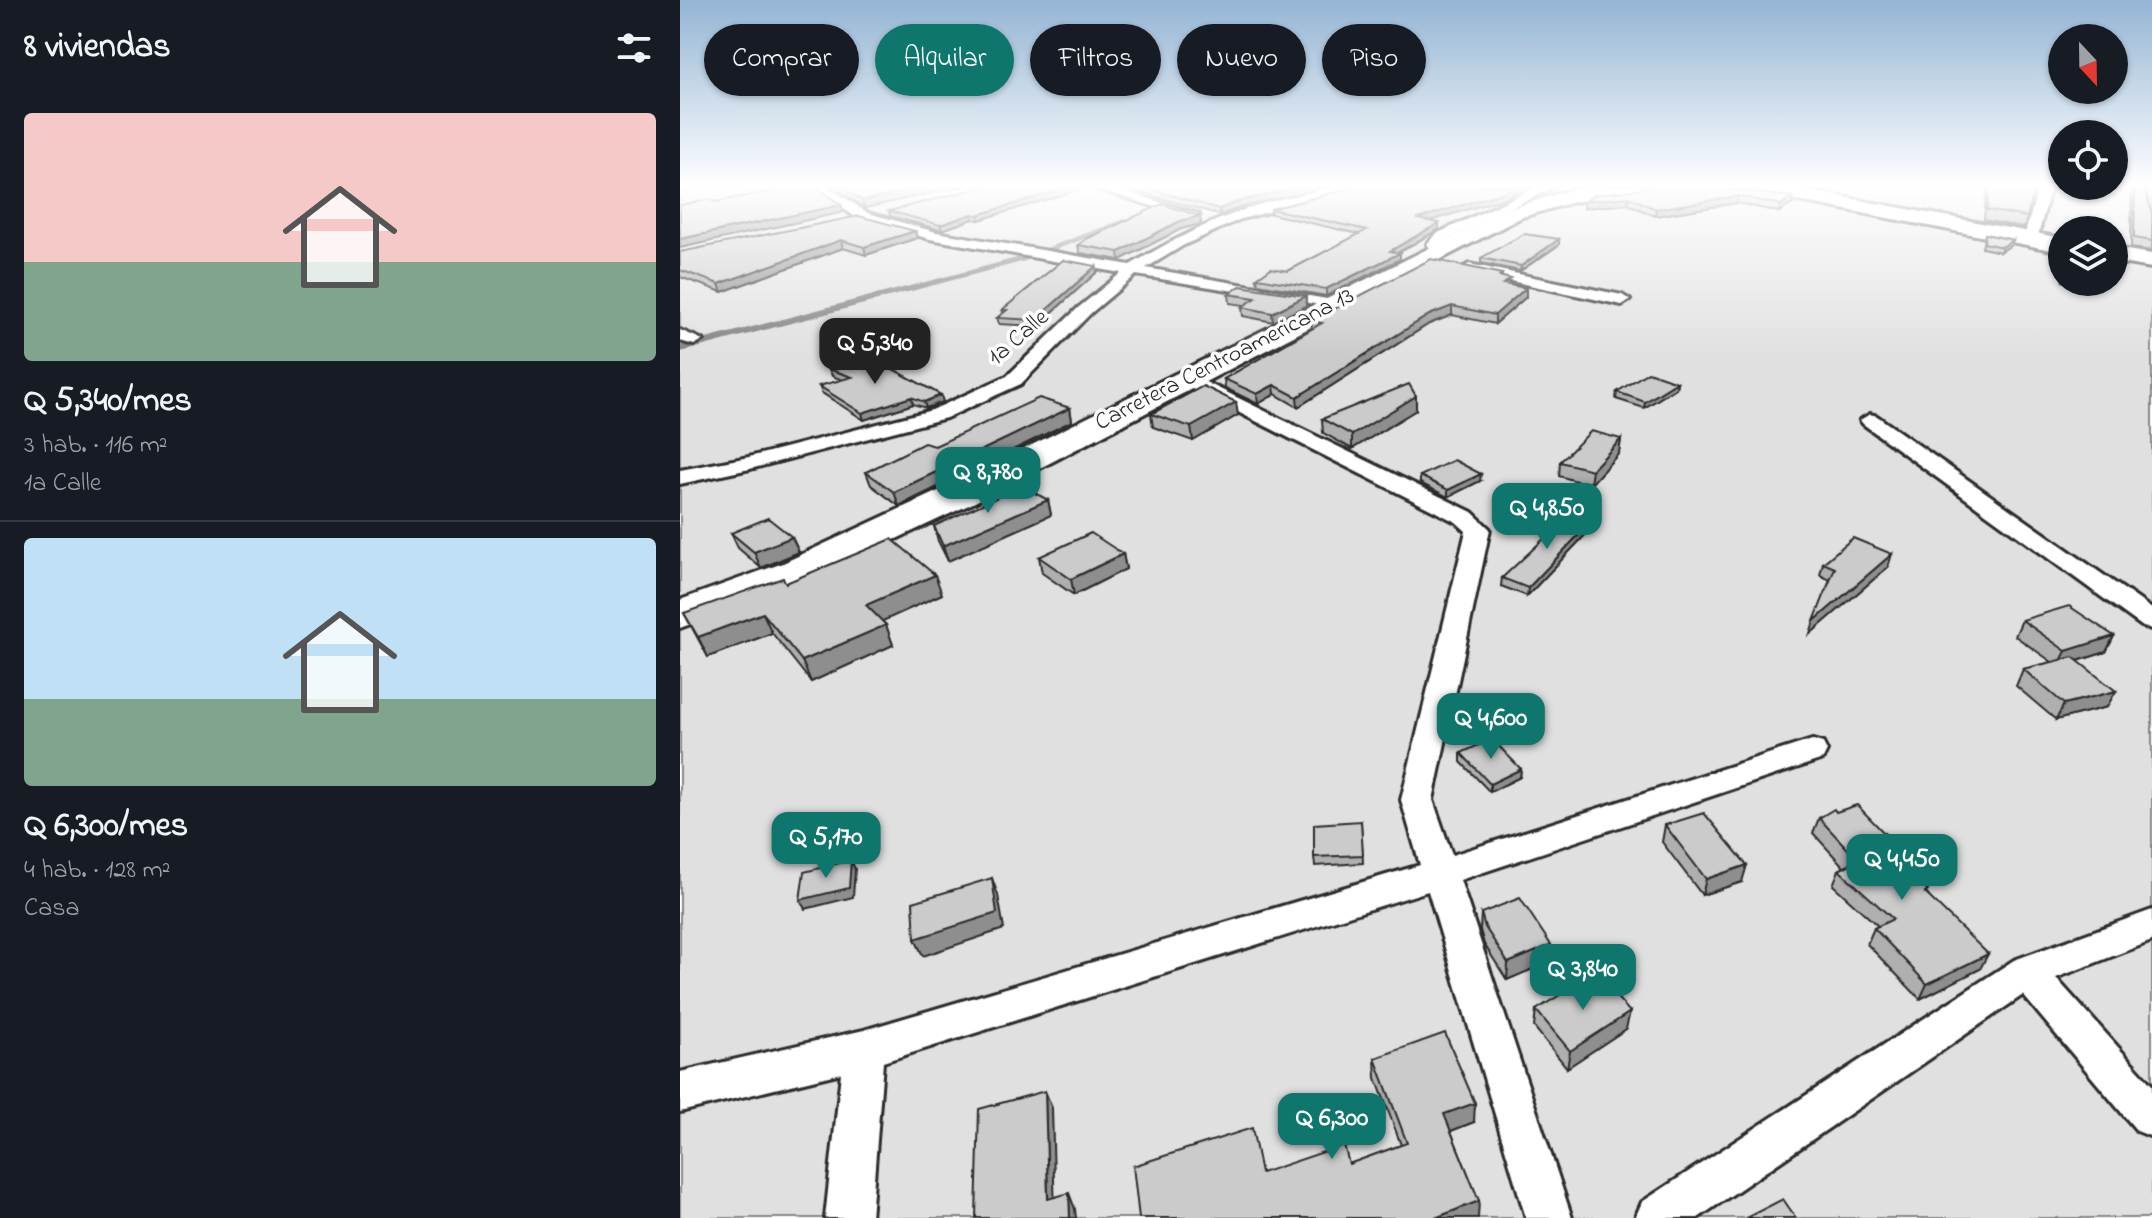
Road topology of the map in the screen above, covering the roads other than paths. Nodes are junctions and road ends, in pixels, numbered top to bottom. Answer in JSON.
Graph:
{"nodes":[{"id":1,"x":975,"y":243,"type":"edge"},
{"id":2,"x":1178,"y":243,"type":"edge"},
{"id":3,"x":1435,"y":243,"type":"edge"},
{"id":4,"x":1457,"y":243,"type":"edge"},
{"id":5,"x":1432,"y":255,"type":"junction"},
{"id":6,"x":2128,"y":257,"type":"edge"},
{"id":7,"x":2152,"y":261,"type":"edge"},
{"id":8,"x":1133,"y":270,"type":"junction"},
{"id":9,"x":1622,"y":300,"type":"dead end"},
{"id":10,"x":1333,"y":305,"type":"junction"},
{"id":11,"x":1187,"y":379,"type":"junction"},
{"id":12,"x":1870,"y":420,"type":"dead end"},
{"id":13,"x":680,"y":477,"type":"edge"},
{"id":14,"x":680,"y":615,"type":"edge"},
{"id":15,"x":2152,"y":621,"type":"edge"},
{"id":16,"x":1812,"y":751,"type":"dead end"},
{"id":17,"x":1440,"y":873,"type":"junction"},
{"id":18,"x":2152,"y":925,"type":"edge"},
{"id":19,"x":2027,"y":972,"type":"junction"},
{"id":20,"x":864,"y":1049,"type":"junction"},
{"id":21,"x":680,"y":1092,"type":"edge"},
{"id":22,"x":2152,"y":1116,"type":"edge"},
{"id":23,"x":848,"y":1218,"type":"edge"},
{"id":24,"x":1549,"y":1218,"type":"edge"},
{"id":25,"x":1658,"y":1218,"type":"edge"}],
"edges":[{"from":1,"to":8,"type":"street"},
{"from":2,"to":8,"type":"street","name":"1a Calle"},
{"from":3,"to":5,"type":"street"},
{"from":4,"to":5,"type":"highway","name":"Carretera Centroamericana 13"},
{"from":5,"to":9,"type":"street"},
{"from":5,"to":10,"type":"highway","name":"Carretera Centroamericana 13"},
{"from":6,"to":7,"type":"highway"},
{"from":8,"to":10,"type":"street"},
{"from":8,"to":13,"type":"street","name":"1a Calle"},
{"from":10,"to":11,"type":"highway","name":"Carretera Centroamericana 13"},
{"from":11,"to":14,"type":"highway","name":"Carretera Centroamericana 13"},
{"from":11,"to":17,"type":"street"},
{"from":12,"to":15,"type":"street"},
{"from":16,"to":17,"type":"street"},
{"from":17,"to":20,"type":"street"},
{"from":17,"to":24,"type":"street"},
{"from":18,"to":19,"type":"street"},
{"from":19,"to":22,"type":"street"},
{"from":19,"to":25,"type":"street"},
{"from":20,"to":21,"type":"street"},
{"from":20,"to":23,"type":"street"}]}
